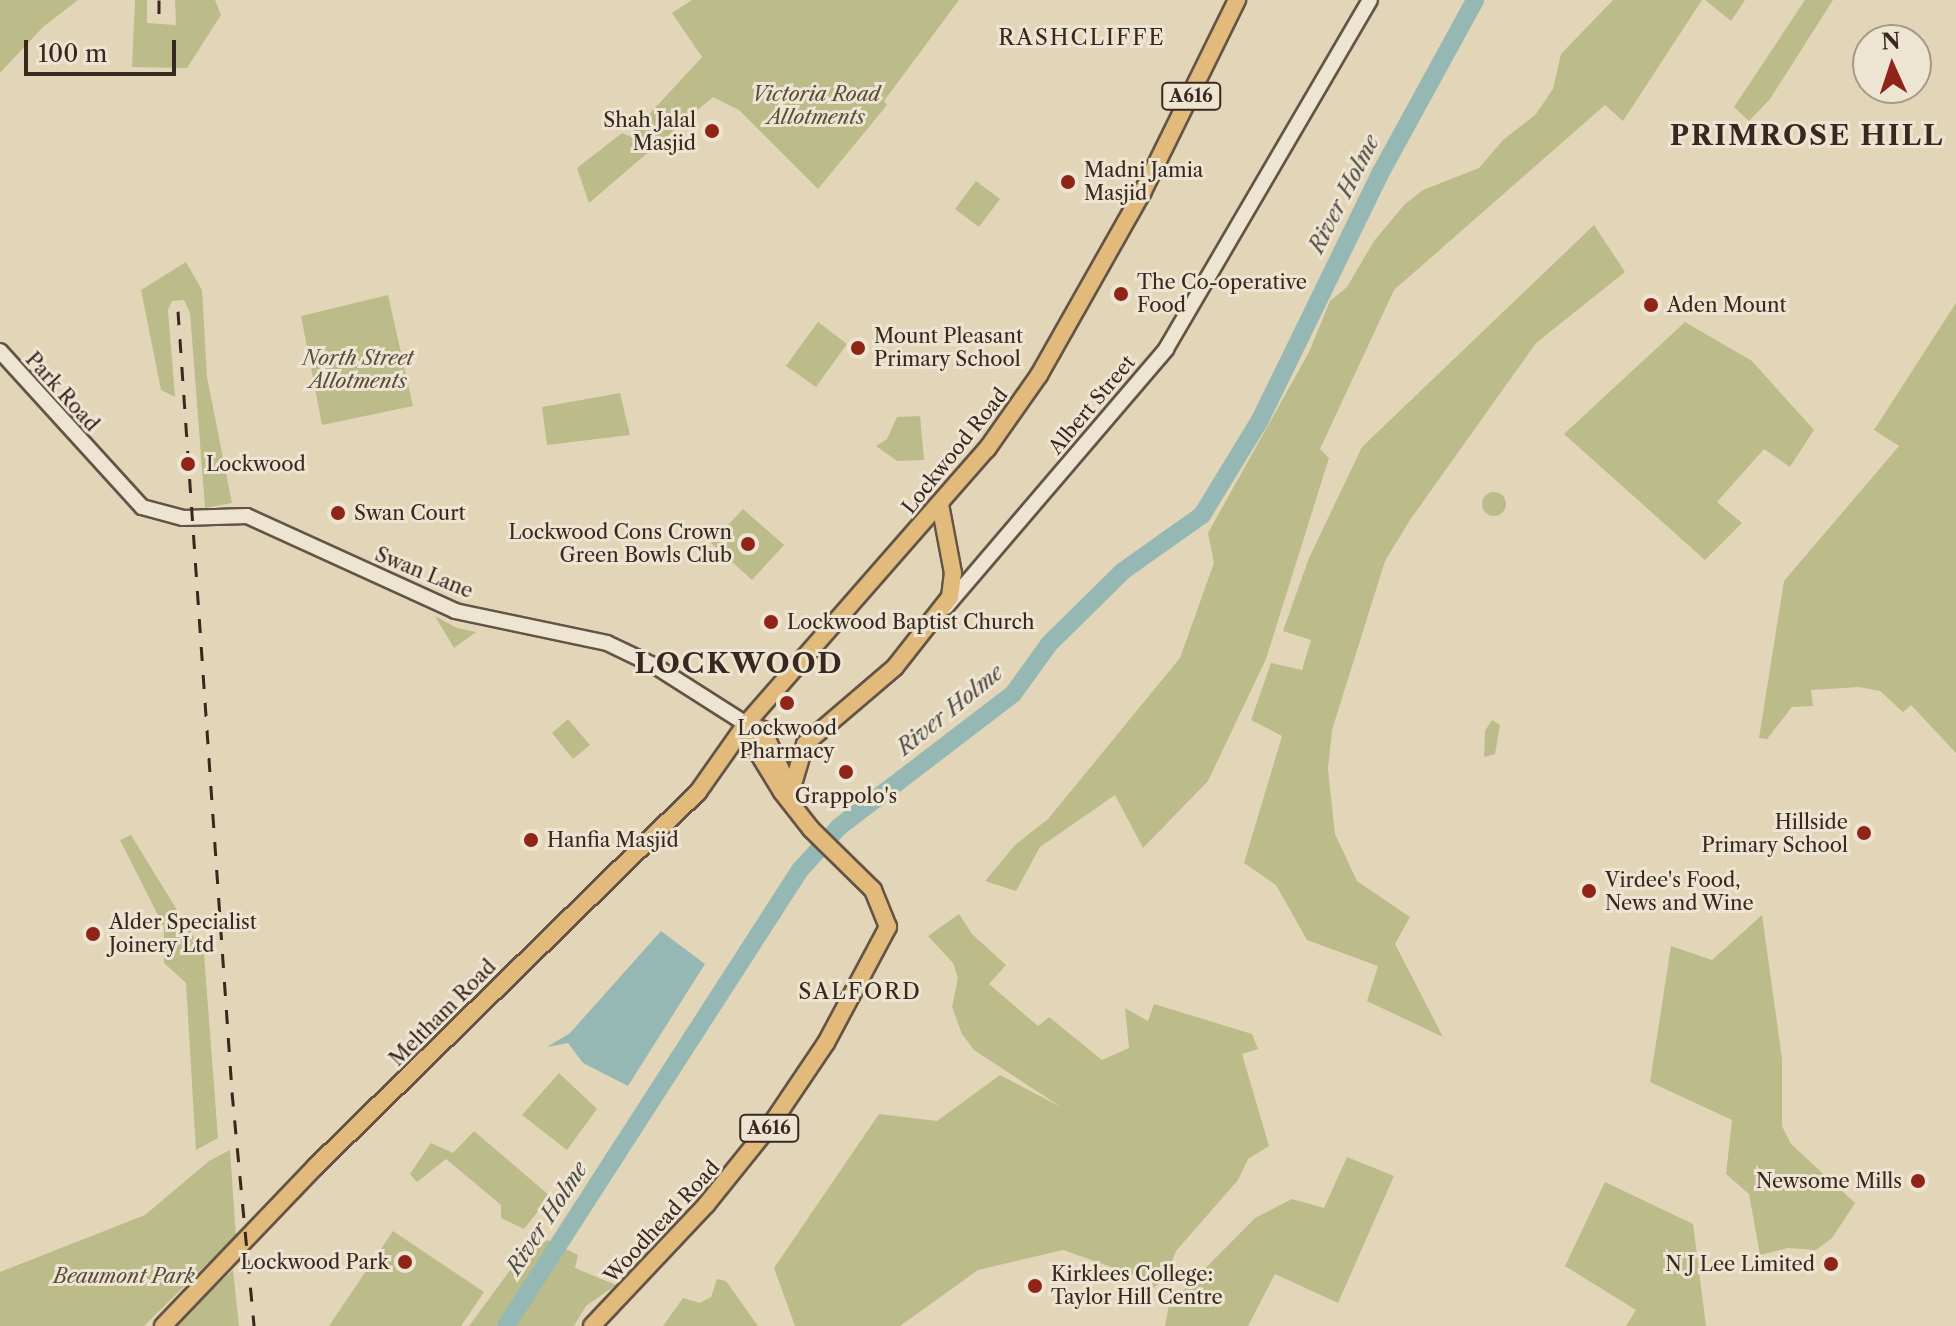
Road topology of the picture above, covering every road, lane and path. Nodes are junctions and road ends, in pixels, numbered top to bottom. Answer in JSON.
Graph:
{"nodes":[{"id":1,"x":1237,"y":0,"type":"edge"},
{"id":2,"x":1370,"y":0,"type":"edge"},
{"id":3,"x":0,"y":351,"type":"edge"},
{"id":4,"x":94,"y":460,"type":"joint"},
{"id":5,"x":940,"y":504,"type":"junction"},
{"id":6,"x":942,"y":609,"type":"junction"},
{"id":7,"x":746,"y":724,"type":"junction"},
{"id":8,"x":791,"y":798,"type":"junction"},
{"id":9,"x":163,"y":1326,"type":"edge"},
{"id":10,"x":592,"y":1326,"type":"edge"}],
"edges":[{"from":1,"to":5,"type":"main road","name":"Lockwood Road","number":"A616"},
{"from":2,"to":6,"type":"street","name":"Albert Street"},
{"from":3,"to":4,"type":"street","name":"Park Road"},
{"from":4,"to":7,"type":"street","name":"Swan Lane"},
{"from":5,"to":6,"type":"main road"},
{"from":5,"to":7,"type":"main road","name":"Lockwood Road","number":"A616"},
{"from":6,"to":8,"type":"main road","name":"Albert Street"},
{"from":7,"to":8,"type":"main road","number":"A616"},
{"from":7,"to":9,"type":"main road","name":"Meltham Road"},
{"from":8,"to":10,"type":"main road","name":"Woodhead Road","number":"A616"}]}
